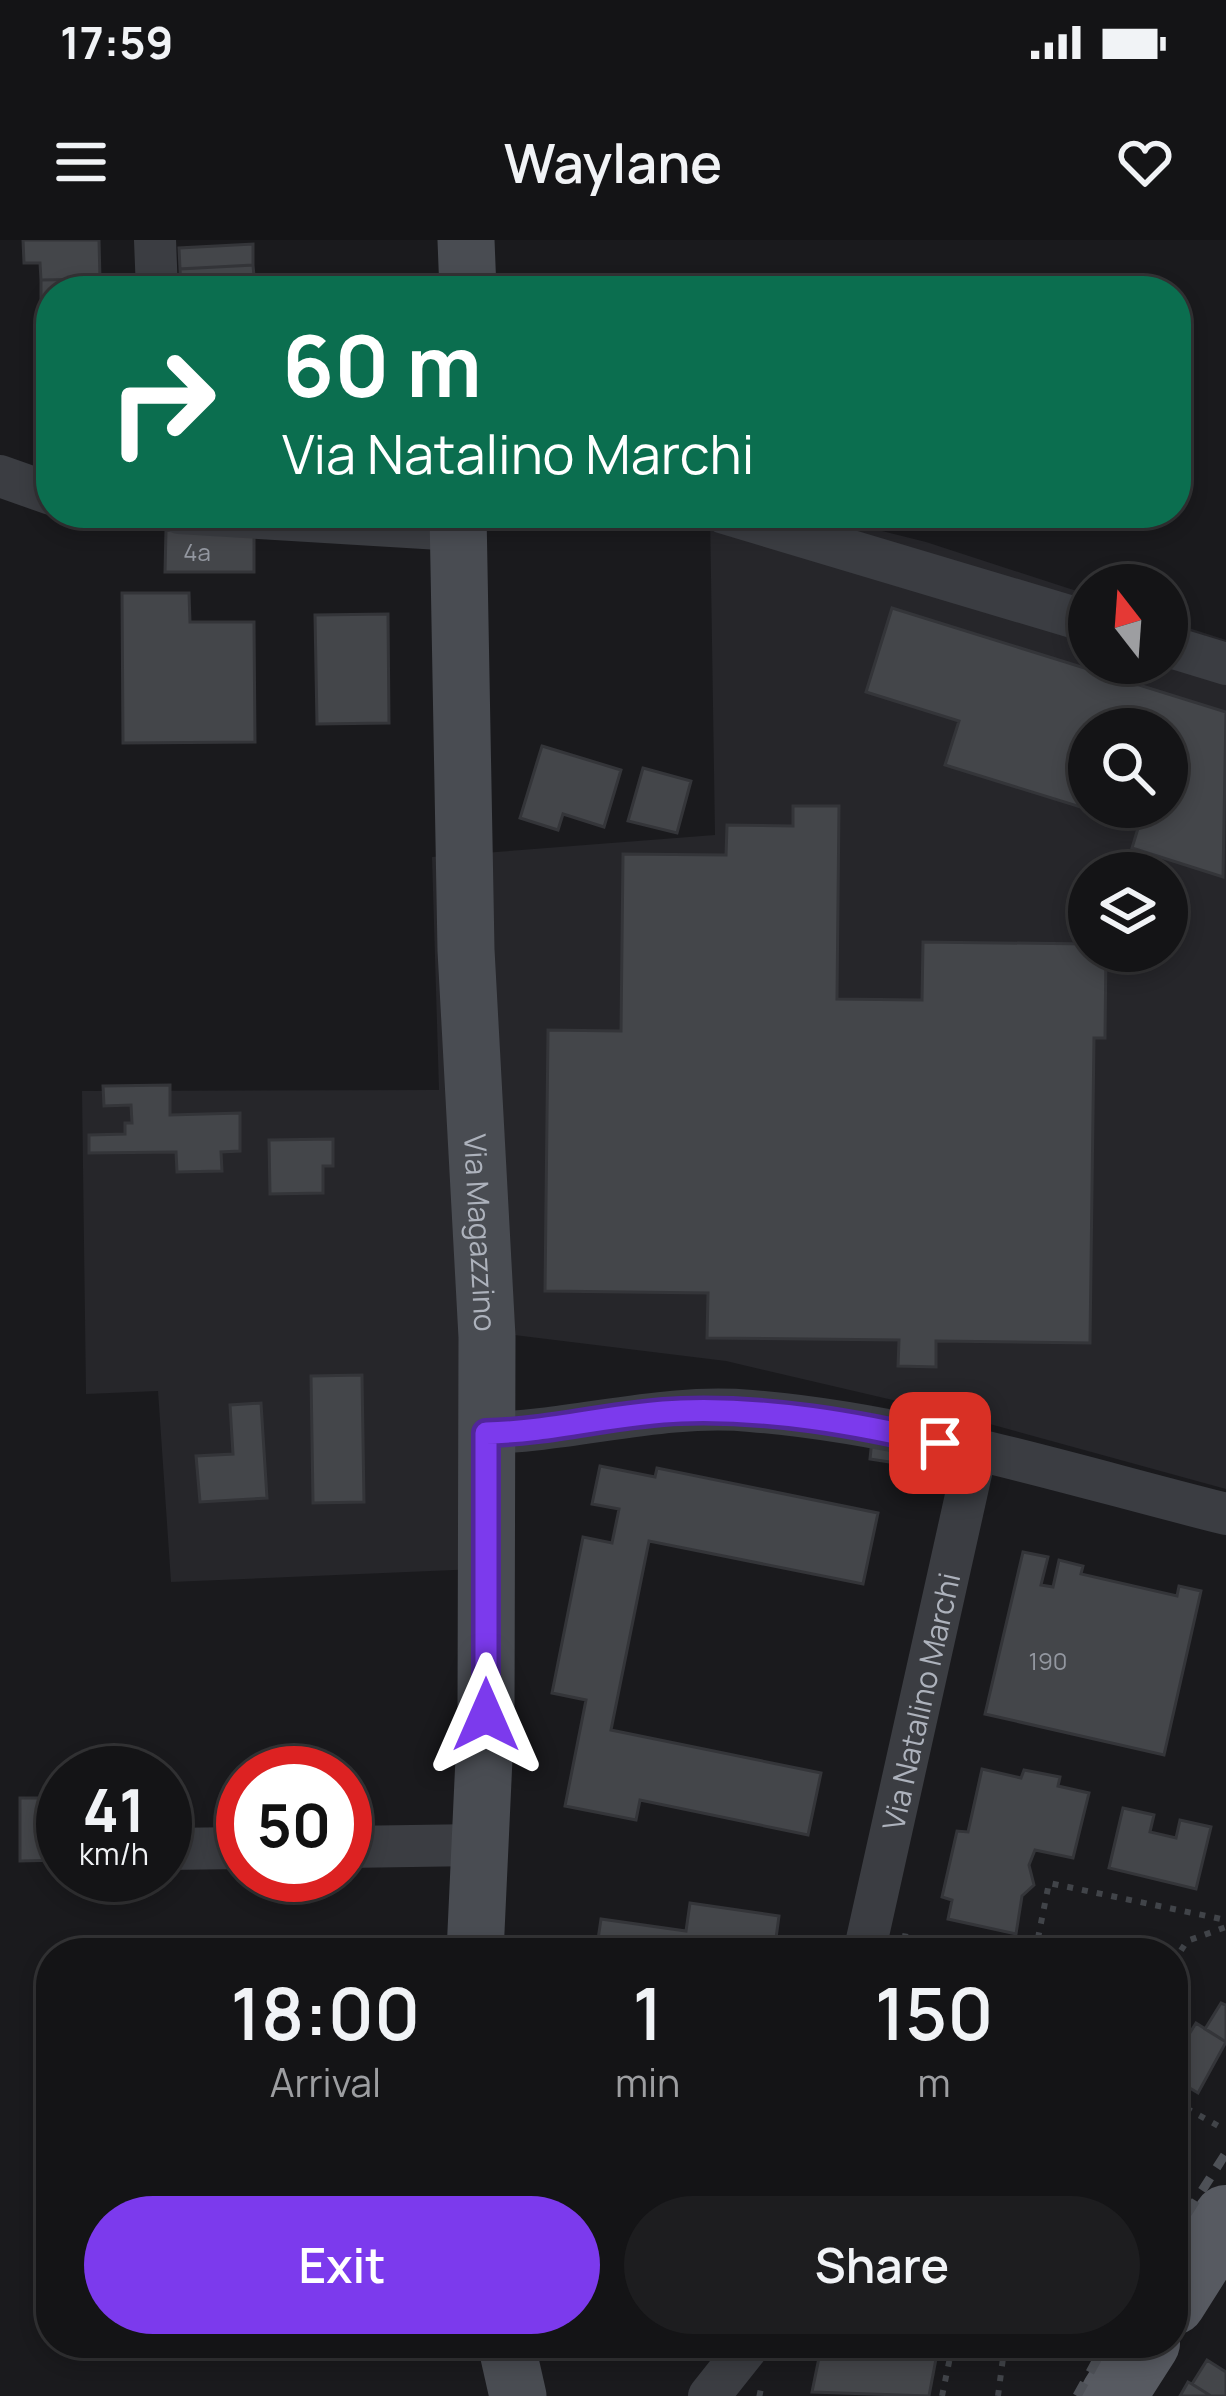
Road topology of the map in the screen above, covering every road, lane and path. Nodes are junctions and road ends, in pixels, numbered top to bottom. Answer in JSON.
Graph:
{"nodes":[{"id":1,"x":155,"y":240,"type":"edge"},
{"id":2,"x":466,"y":240,"type":"edge"},
{"id":3,"x":156,"y":276,"type":"edge"},
{"id":4,"x":467,"y":276,"type":"edge"},
{"id":5,"x":0,"y":476,"type":"edge"},
{"id":6,"x":36,"y":489,"type":"edge"},
{"id":7,"x":457,"y":528,"type":"edge"},
{"id":8,"x":774,"y":528,"type":"edge"},
{"id":9,"x":1068,"y":616,"type":"edge"},
{"id":10,"x":1188,"y":652,"type":"edge"},
{"id":11,"x":1226,"y":664,"type":"edge"},
{"id":12,"x":486,"y":1433,"type":"junction"},
{"id":13,"x":976,"y":1451,"type":"junction"},
{"id":14,"x":1226,"y":1514,"type":"edge"},
{"id":15,"x":478,"y":1844,"type":"junction"},
{"id":16,"x":372,"y":1846,"type":"edge"},
{"id":17,"x":1226,"y":1924,"type":"edge"},
{"id":18,"x":475,"y":1938,"type":"edge"},
{"id":19,"x":867,"y":1938,"type":"edge"},
{"id":20,"x":1038,"y":1938,"type":"edge"},
{"id":21,"x":1188,"y":1941,"type":"edge"},
{"id":22,"x":1188,"y":2110,"type":"edge"},
{"id":23,"x":1224,"y":2129,"type":"edge"},
{"id":24,"x":1226,"y":2218,"type":"edge"},
{"id":25,"x":1188,"y":2278,"type":"edge"},
{"id":26,"x":509,"y":2358,"type":"edge"},
{"id":27,"x":530,"y":2358,"type":"edge"},
{"id":28,"x":739,"y":2358,"type":"edge"},
{"id":29,"x":950,"y":2358,"type":"edge"},
{"id":30,"x":1003,"y":2358,"type":"edge"},
{"id":31,"x":1137,"y":2358,"type":"edge"},
{"id":32,"x":518,"y":2396,"type":"edge"},
{"id":33,"x":540,"y":2396,"type":"edge"},
{"id":34,"x":710,"y":2396,"type":"edge"},
{"id":35,"x":942,"y":2396,"type":"edge"},
{"id":36,"x":998,"y":2396,"type":"edge"},
{"id":37,"x":1113,"y":2396,"type":"edge"}],
"edges":[{"from":1,"to":3,"type":"street"},
{"from":2,"to":4,"type":"main road"},
{"from":5,"to":6,"type":"street"},
{"from":7,"to":12,"type":"main road","name":"Via Magazzino"},
{"from":8,"to":9,"type":"street"},
{"from":10,"to":11,"type":"street"},
{"from":12,"to":13,"type":"street"},
{"from":12,"to":15,"type":"main road","name":"Via Magazzino"},
{"from":13,"to":14,"type":"street"},
{"from":13,"to":19,"type":"street","name":"Via Natalino Marchi"},
{"from":15,"to":16,"type":"street"},
{"from":15,"to":18,"type":"main road","name":"Via Magazzino"},
{"from":17,"to":20,"type":"path"},
{"from":17,"to":21,"type":"path"},
{"from":22,"to":23,"type":"path"},
{"from":24,"to":25,"type":"main road"},
{"from":26,"to":32,"type":"main road"},
{"from":27,"to":33,"type":"street"},
{"from":28,"to":34,"type":"street"},
{"from":29,"to":35,"type":"path"},
{"from":30,"to":36,"type":"path"},
{"from":31,"to":37,"type":"main road"}]}
